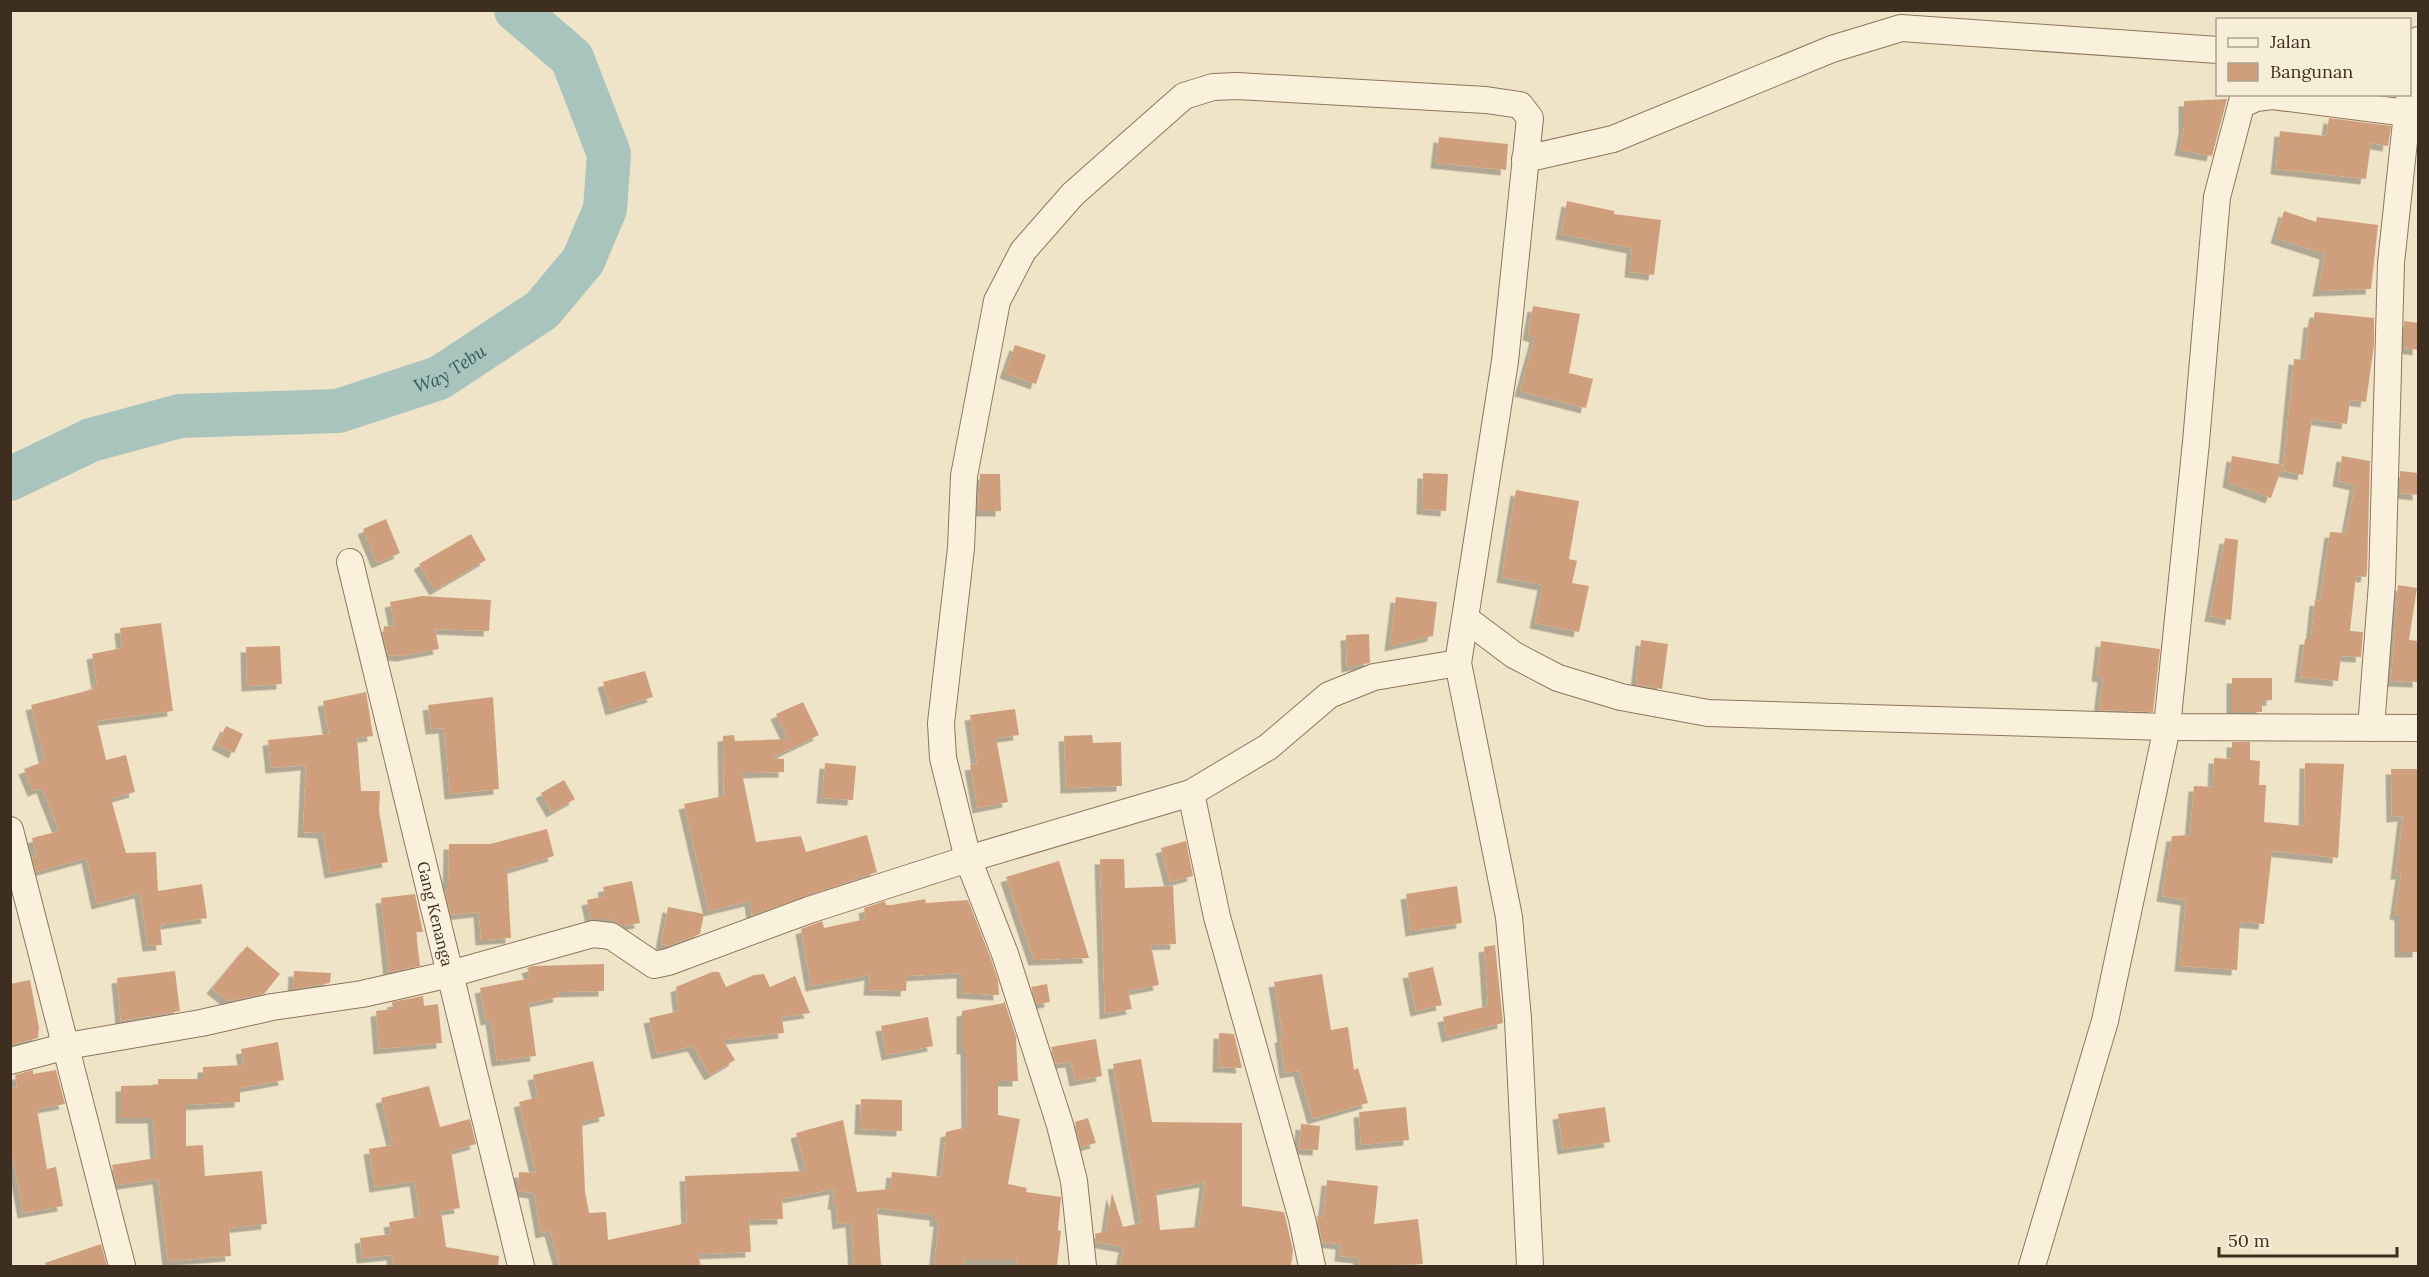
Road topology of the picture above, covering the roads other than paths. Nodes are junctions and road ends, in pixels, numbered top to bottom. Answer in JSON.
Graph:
{"nodes":[{"id":1,"x":2418,"y":40,"type":"edge"},
{"id":2,"x":2216,"y":50,"type":"edge"},
{"id":3,"x":2411,"y":86,"type":"edge"},
{"id":4,"x":2410,"y":96,"type":"edge"},
{"id":5,"x":2243,"y":99,"type":"edge"},
{"id":6,"x":2407,"y":113,"type":"junction"},
{"id":7,"x":1525,"y":159,"type":"junction"},
{"id":8,"x":350,"y":562,"type":"dead end"},
{"id":9,"x":1466,"y":619,"type":"junction"},
{"id":10,"x":1458,"y":663,"type":"junction"},
{"id":11,"x":2168,"y":727,"type":"junction"},
{"id":12,"x":2371,"y":728,"type":"junction"},
{"id":13,"x":2418,"y":728,"type":"edge"},
{"id":14,"x":1191,"y":793,"type":"junction"},
{"id":15,"x":10,"y":830,"type":"edge"},
{"id":16,"x":968,"y":859,"type":"junction"},
{"id":17,"x":450,"y":974,"type":"junction"},
{"id":18,"x":67,"y":1046,"type":"junction"},
{"id":19,"x":10,"y":1061,"type":"edge"},
{"id":20,"x":122,"y":1266,"type":"edge"},
{"id":21,"x":521,"y":1266,"type":"edge"},
{"id":22,"x":1083,"y":1266,"type":"edge"},
{"id":23,"x":1312,"y":1266,"type":"edge"},
{"id":24,"x":1530,"y":1266,"type":"edge"},
{"id":25,"x":2032,"y":1266,"type":"edge"}],
"edges":[{"from":1,"to":3,"type":"street"},
{"from":2,"to":7,"type":"street"},
{"from":4,"to":6,"type":"street"},
{"from":5,"to":6,"type":"street"},
{"from":5,"to":11,"type":"street"},
{"from":6,"to":12,"type":"street"},
{"from":7,"to":9,"type":"street"},
{"from":7,"to":16,"type":"street"},
{"from":8,"to":17,"type":"street","name":"Gang Kenanga"},
{"from":9,"to":10,"type":"street"},
{"from":9,"to":11,"type":"street"},
{"from":10,"to":14,"type":"street"},
{"from":10,"to":24,"type":"street"},
{"from":11,"to":12,"type":"street"},
{"from":11,"to":25,"type":"street"},
{"from":12,"to":13,"type":"street"},
{"from":14,"to":16,"type":"street"},
{"from":14,"to":23,"type":"street"},
{"from":15,"to":18,"type":"street"},
{"from":16,"to":17,"type":"street"},
{"from":16,"to":22,"type":"street"},
{"from":17,"to":18,"type":"street"},
{"from":17,"to":21,"type":"street","name":"Gang Kenanga"},
{"from":18,"to":19,"type":"street"},
{"from":18,"to":20,"type":"street"}]}
